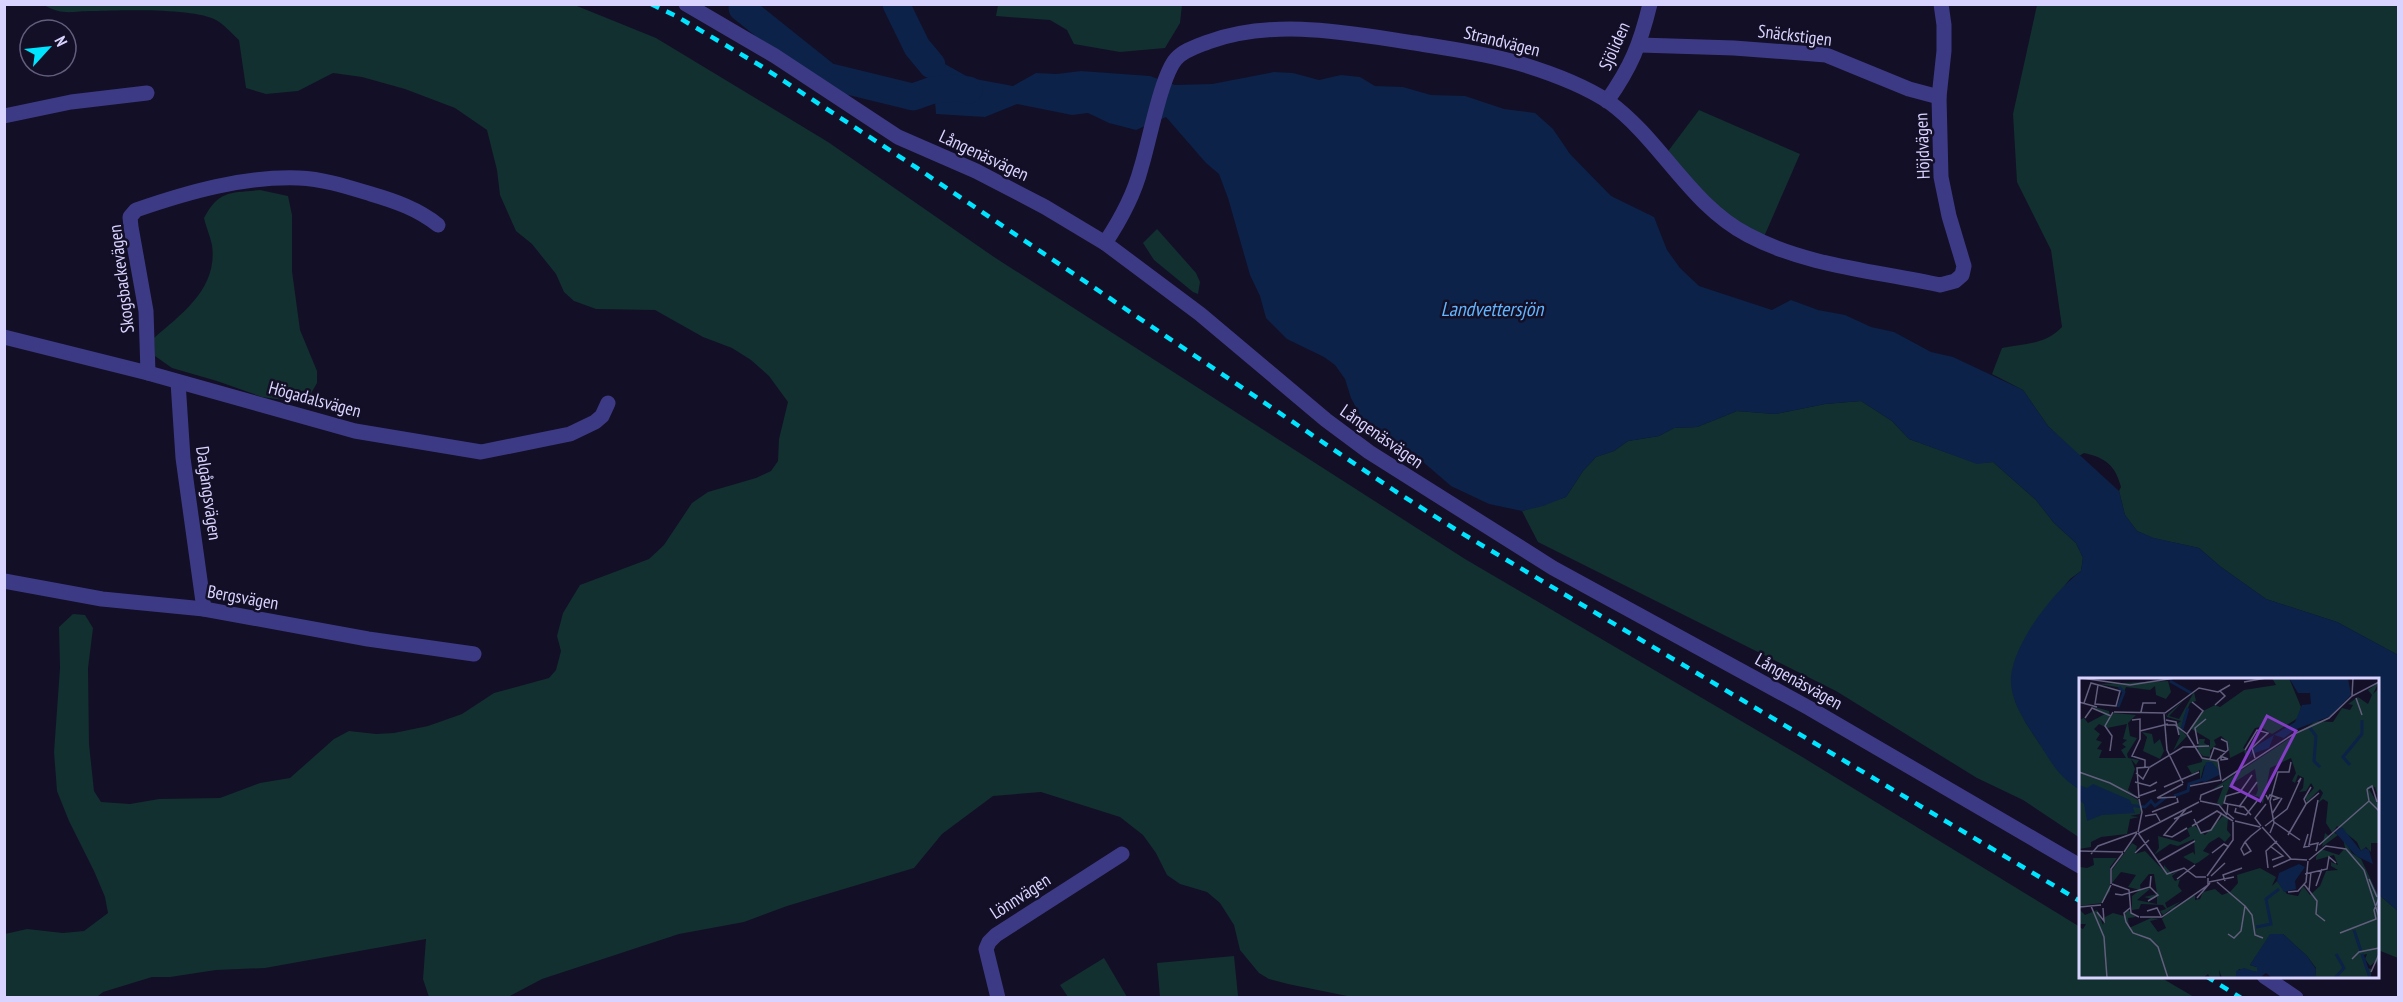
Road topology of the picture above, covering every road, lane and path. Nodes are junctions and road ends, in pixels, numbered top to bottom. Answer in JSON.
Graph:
{"nodes":[{"id":1,"x":686,"y":4,"type":"edge"},
{"id":2,"x":1650,"y":4,"type":"edge"},
{"id":3,"x":1941,"y":4,"type":"edge"},
{"id":4,"x":1640,"y":45,"type":"junction"},
{"id":5,"x":147,"y":93,"type":"dead end"},
{"id":6,"x":1939,"y":98,"type":"junction"},
{"id":7,"x":1607,"y":101,"type":"junction"},
{"id":8,"x":4,"y":116,"type":"edge"},
{"id":9,"x":438,"y":225,"type":"dead end"},
{"id":10,"x":1105,"y":243,"type":"junction"},
{"id":11,"x":1955,"y":281,"type":"joint"},
{"id":12,"x":4,"y":337,"type":"edge"},
{"id":13,"x":148,"y":372,"type":"junction"},
{"id":14,"x":178,"y":382,"type":"junction"},
{"id":15,"x":608,"y":403,"type":"dead end"},
{"id":16,"x":4,"y":581,"type":"edge"},
{"id":17,"x":204,"y":609,"type":"junction"},
{"id":18,"x":474,"y":654,"type":"dead end"},
{"id":19,"x":1122,"y":854,"type":"dead end"},
{"id":20,"x":2079,"y":865,"type":"edge"},
{"id":21,"x":2267,"y":978,"type":"edge"},
{"id":22,"x":998,"y":998,"type":"edge"},
{"id":23,"x":2296,"y":998,"type":"edge"}],
"edges":[{"from":1,"to":10,"type":"street","name":"Långenäsvägen"},
{"from":2,"to":4,"type":"street","name":"Sjöliden"},
{"from":3,"to":6,"type":"street","name":"Höjdvägen"},
{"from":4,"to":6,"type":"street","name":"Snäckstigen"},
{"from":4,"to":7,"type":"street","name":"Sjöliden"},
{"from":5,"to":8,"type":"street"},
{"from":6,"to":11,"type":"street","name":"Höjdvägen"},
{"from":7,"to":10,"type":"street","name":"Strandvägen"},
{"from":7,"to":11,"type":"street","name":"Strandvägen"},
{"from":9,"to":13,"type":"street","name":"Skogsbackevägen"},
{"from":10,"to":20,"type":"street","name":"Långenäsvägen"},
{"from":12,"to":13,"type":"street","name":"Högadalsvägen"},
{"from":13,"to":14,"type":"street","name":"Högadalsvägen"},
{"from":14,"to":15,"type":"street","name":"Högadalsvägen"},
{"from":14,"to":17,"type":"street","name":"Dalgångsvägen"},
{"from":16,"to":17,"type":"street","name":"Bergsvägen"},
{"from":17,"to":18,"type":"street","name":"Bergsvägen"},
{"from":19,"to":22,"type":"street","name":"Lönnvägen"},
{"from":21,"to":23,"type":"street"}]}
